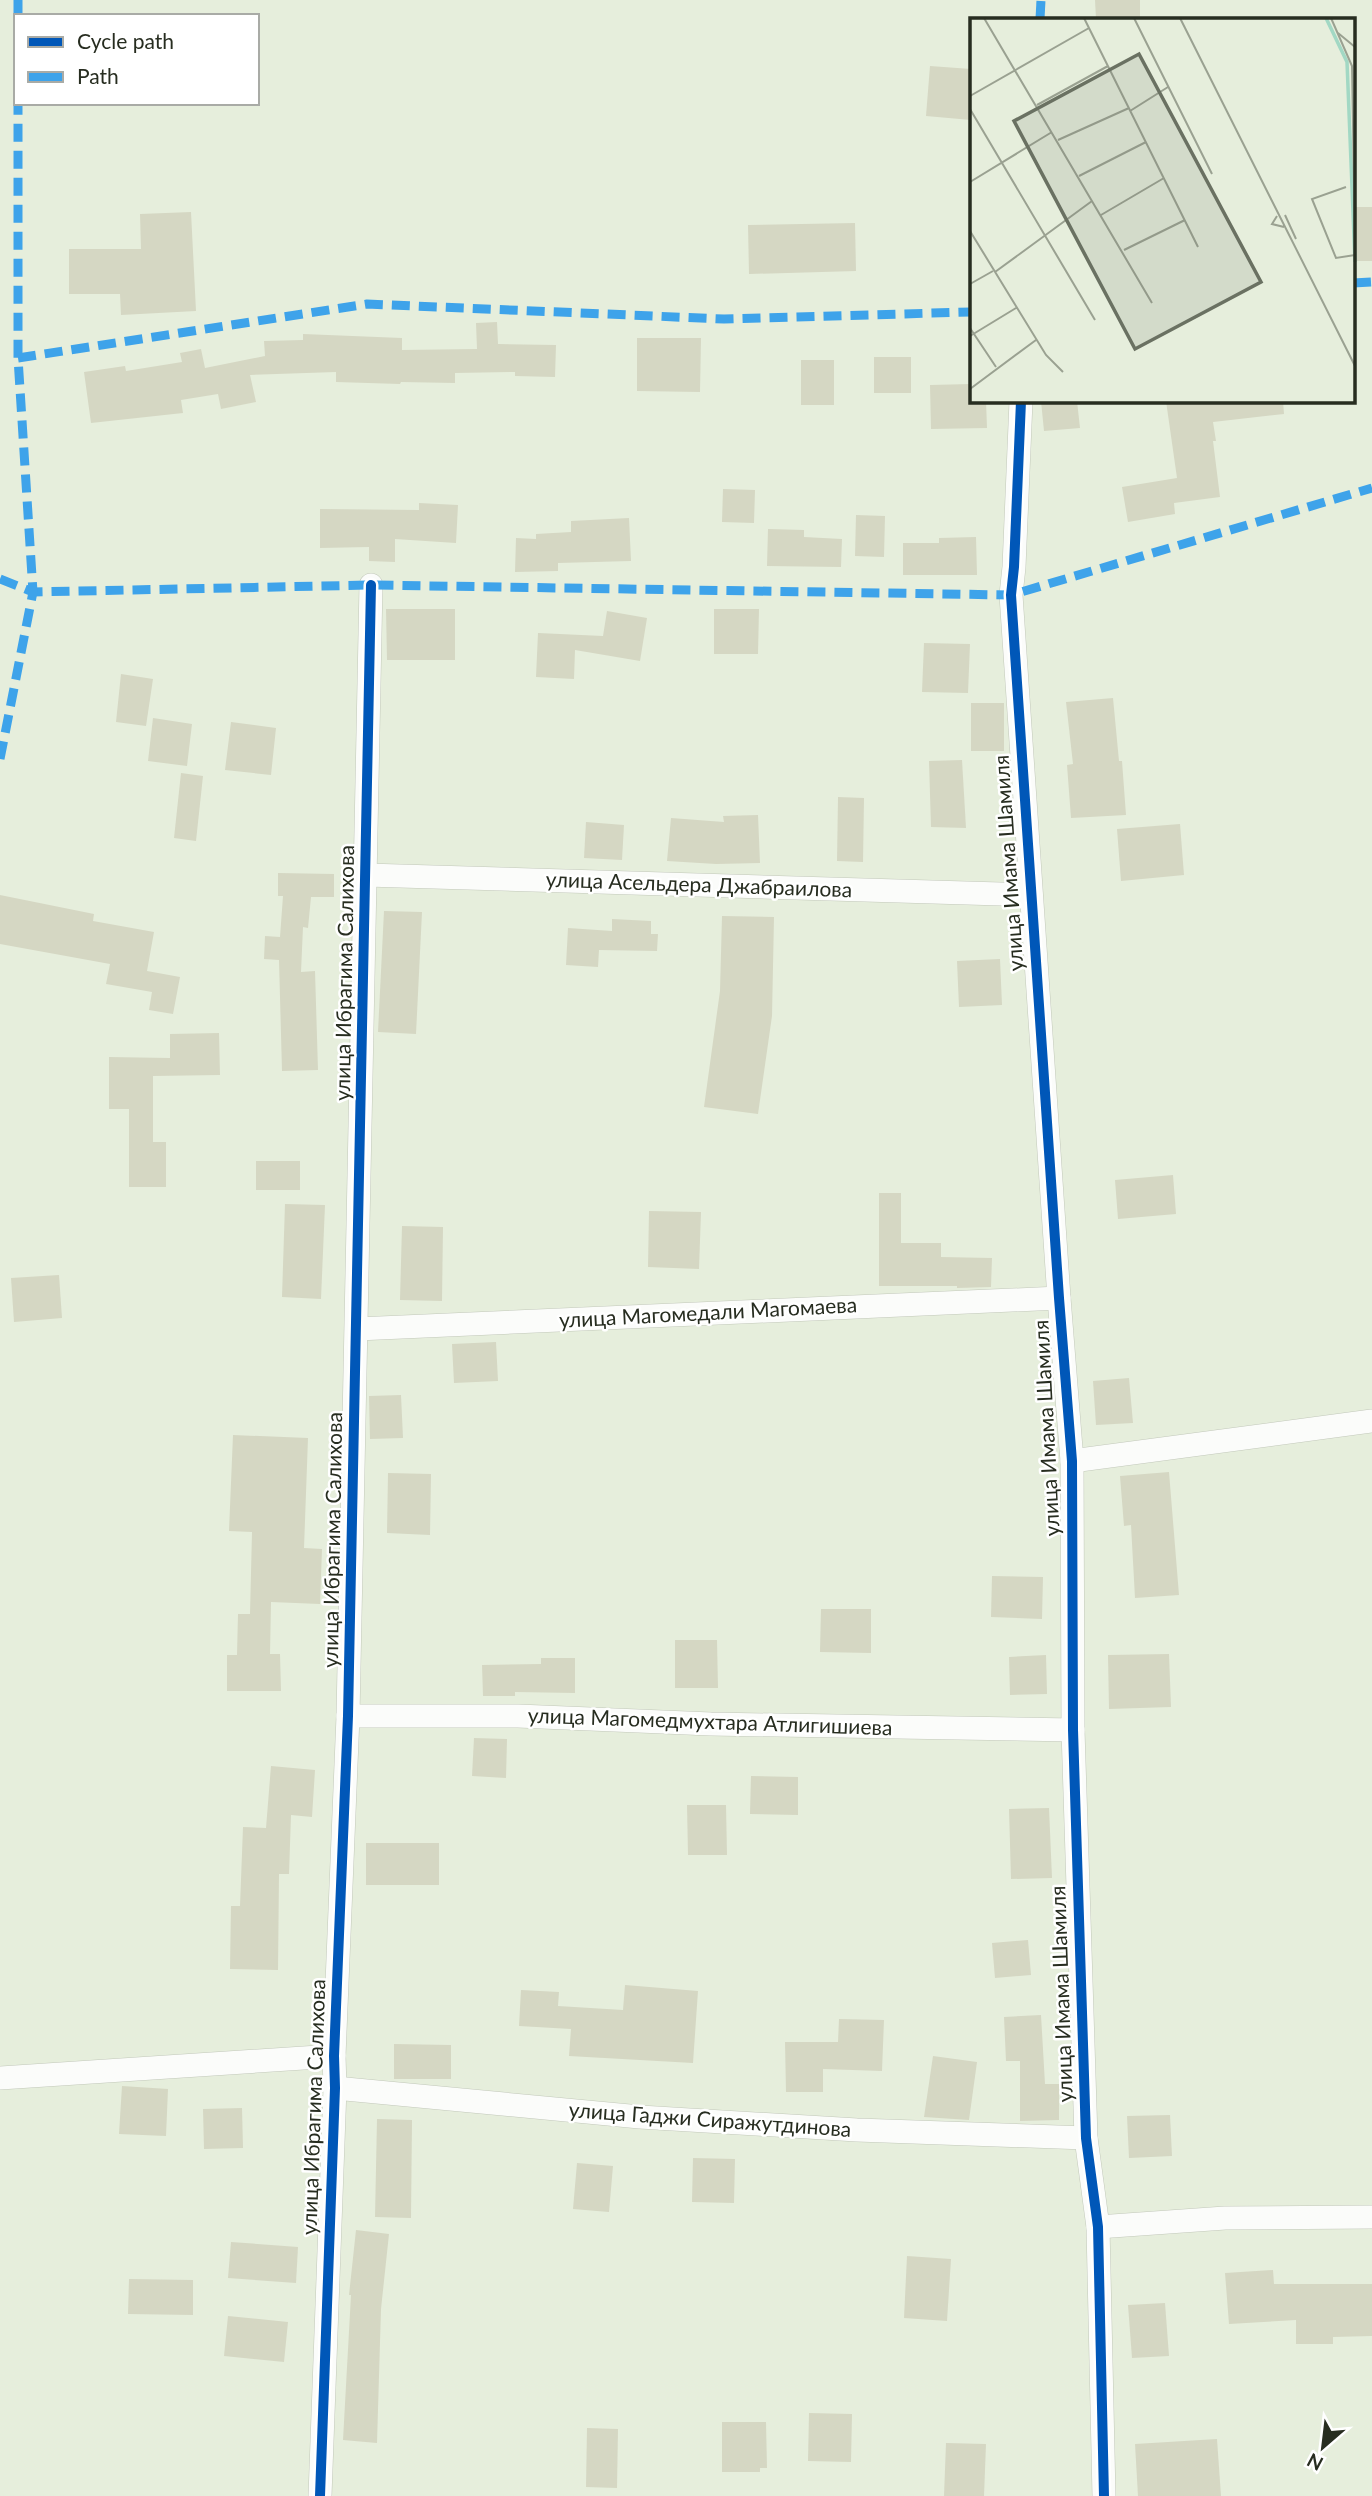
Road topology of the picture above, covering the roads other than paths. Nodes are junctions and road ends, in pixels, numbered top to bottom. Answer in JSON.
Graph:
{"nodes":[{"id":1,"x":1021,"y":402,"type":"edge"},
{"id":2,"x":371,"y":585,"type":"dead end"},
{"id":3,"x":366,"y":875,"type":"junction"},
{"id":4,"x":1031,"y":895,"type":"junction"},
{"id":5,"x":1059,"y":1298,"type":"junction"},
{"id":6,"x":356,"y":1329,"type":"junction"},
{"id":7,"x":1372,"y":1421,"type":"edge"},
{"id":8,"x":1072,"y":1461,"type":"junction"},
{"id":9,"x":348,"y":1716,"type":"junction"},
{"id":10,"x":1073,"y":1730,"type":"junction"},
{"id":11,"x":334,"y":2056,"type":"junction"},
{"id":12,"x":0,"y":2078,"type":"edge"},
{"id":13,"x":335,"y":2088,"type":"junction"},
{"id":14,"x":1086,"y":2138,"type":"junction"},
{"id":15,"x":1372,"y":2217,"type":"edge"},
{"id":16,"x":1098,"y":2227,"type":"junction"},
{"id":17,"x":320,"y":2496,"type":"edge"},
{"id":18,"x":1104,"y":2496,"type":"edge"}],
"edges":[{"from":1,"to":4,"type":"street","name":"улица Имама Шамиля"},
{"from":2,"to":3,"type":"street","name":"улица Ибрагима Салихова"},
{"from":3,"to":4,"type":"street","name":"улица Асельдера Джабраилова"},
{"from":3,"to":6,"type":"street","name":"улица Ибрагима Салихова"},
{"from":4,"to":5,"type":"street","name":"улица Имама Шамиля"},
{"from":5,"to":6,"type":"street","name":"улица Магомедали Магомаева"},
{"from":5,"to":8,"type":"street","name":"улица Имама Шамиля"},
{"from":6,"to":9,"type":"street","name":"улица Ибрагима Салихова"},
{"from":7,"to":8,"type":"street"},
{"from":8,"to":10,"type":"street","name":"улица Имама Шамиля"},
{"from":9,"to":10,"type":"street","name":"улица Магомедмухтара Атлигишиева"},
{"from":9,"to":11,"type":"street","name":"улица Ибрагима Салихова"},
{"from":10,"to":14,"type":"street","name":"улица Имама Шамиля"},
{"from":11,"to":12,"type":"street"},
{"from":11,"to":13,"type":"street","name":"улица Ибрагима Салихова"},
{"from":13,"to":14,"type":"street","name":"улица Гаджи Сиражутдинова"},
{"from":13,"to":17,"type":"street","name":"улица Ибрагима Салихова"},
{"from":14,"to":16,"type":"street","name":"улица Имама Шамиля"},
{"from":15,"to":16,"type":"street"},
{"from":16,"to":18,"type":"street","name":"улица Имама Шамиля"}]}
